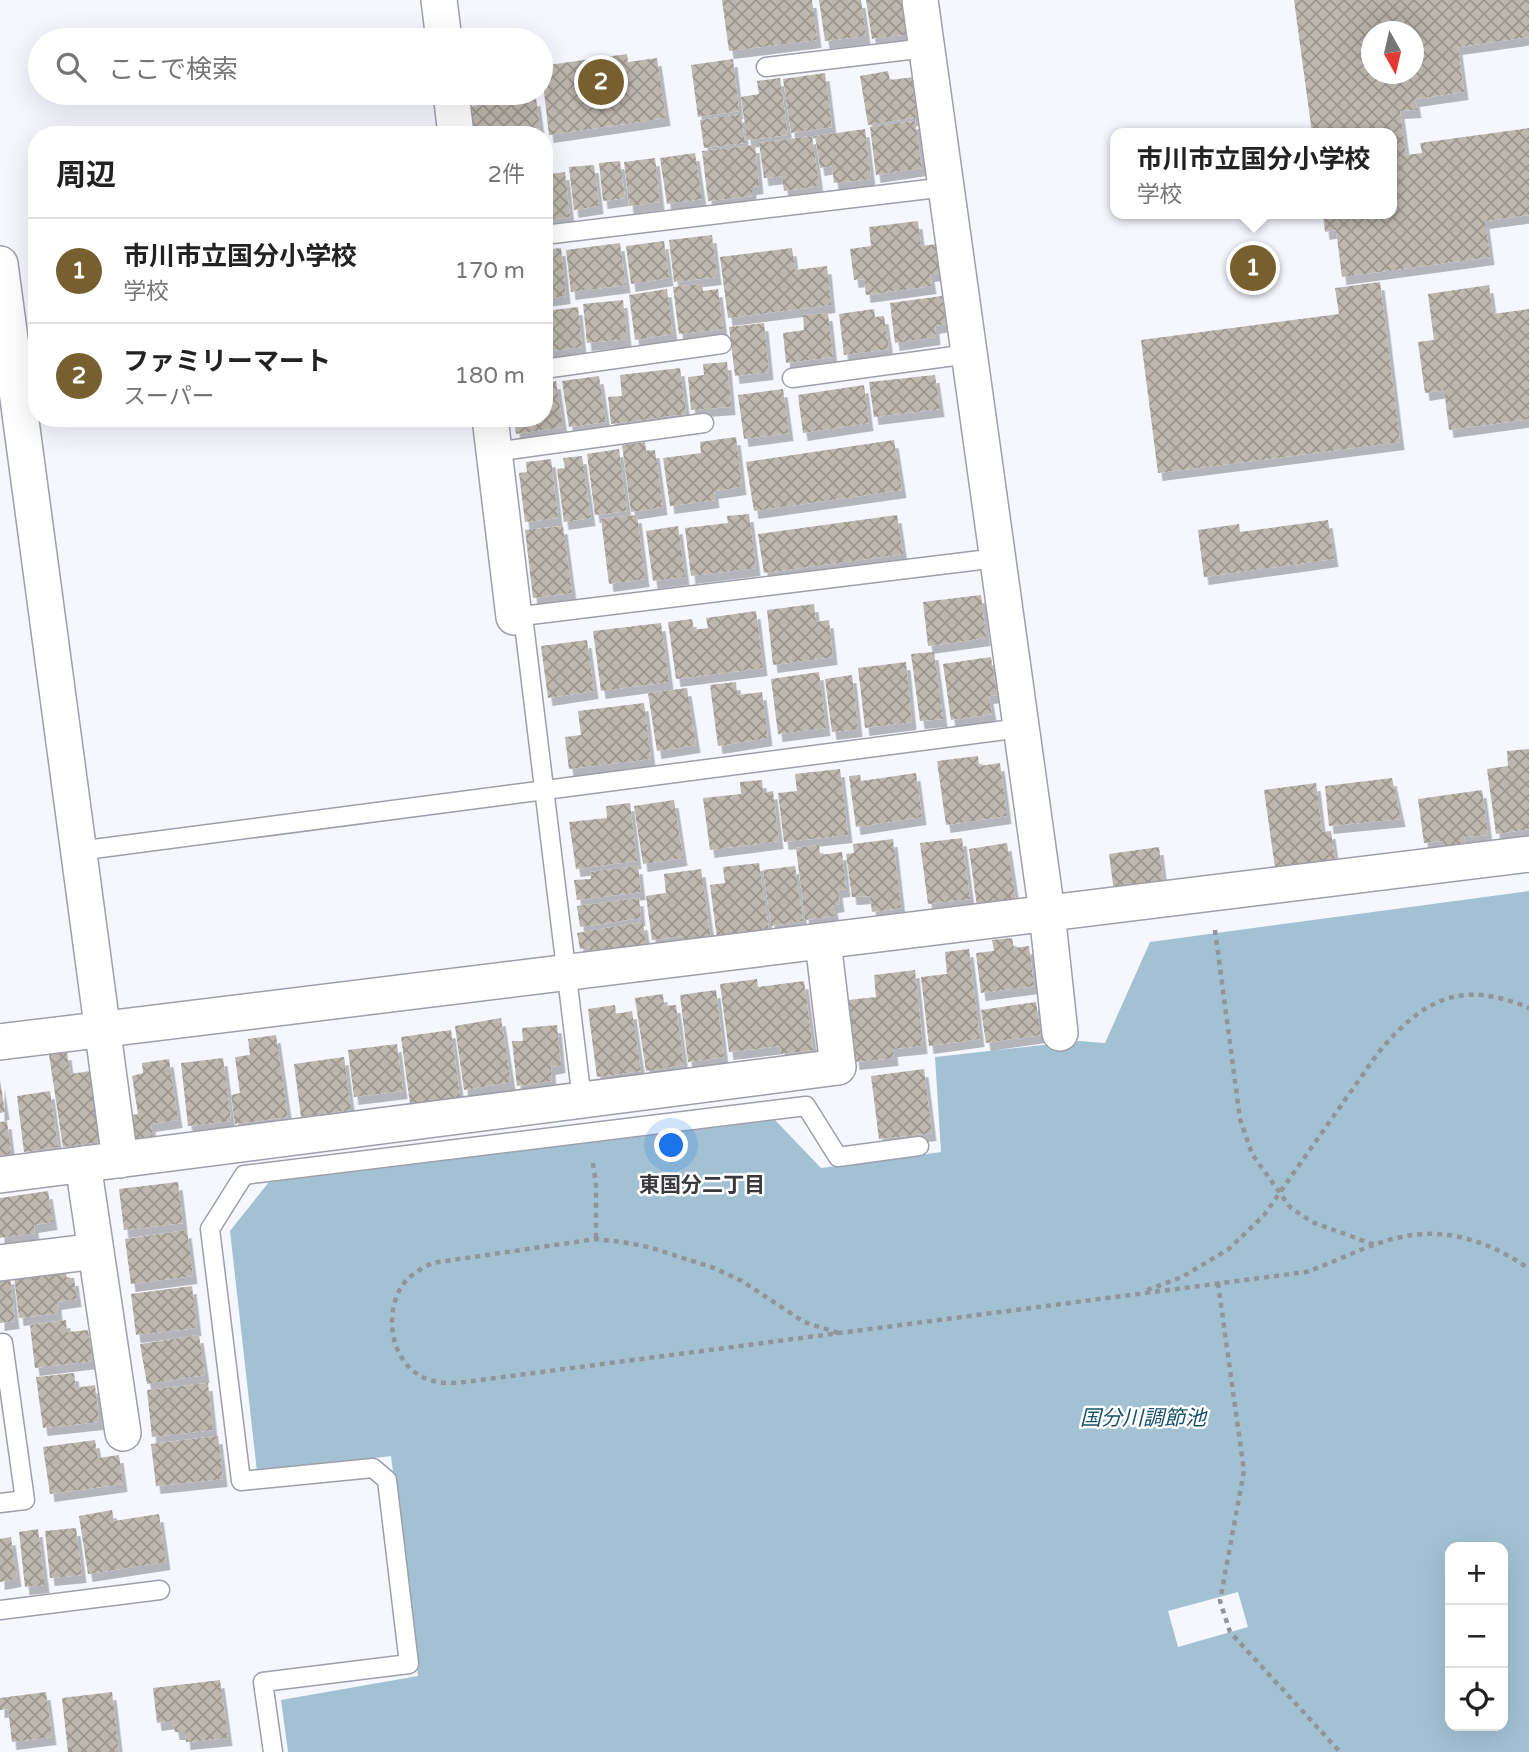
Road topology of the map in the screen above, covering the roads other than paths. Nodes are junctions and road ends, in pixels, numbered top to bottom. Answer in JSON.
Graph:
{"nodes":[{"id":1,"x":439,"y":0,"type":"edge"},
{"id":2,"x":920,"y":0,"type":"edge"},
{"id":3,"x":442,"y":28,"type":"edge"},
{"id":4,"x":926,"y":48,"type":"junction"},
{"id":5,"x":766,"y":67,"type":"dead end"},
{"id":6,"x":452,"y":105,"type":"edge"},
{"id":7,"x":455,"y":126,"type":"edge"},
{"id":8,"x":946,"y":187,"type":"junction"},
{"id":9,"x":553,"y":234,"type":"edge"},
{"id":10,"x":0,"y":264,"type":"edge"},
{"id":11,"x":722,"y":344,"type":"dead end"},
{"id":12,"x":969,"y":354,"type":"junction"},
{"id":13,"x":553,"y":368,"type":"edge"},
{"id":14,"x":792,"y":378,"type":"dead end"},
{"id":15,"x":704,"y":424,"type":"dead end"},
{"id":16,"x":492,"y":435,"type":"edge"},
{"id":17,"x":998,"y":558,"type":"junction"},
{"id":18,"x":519,"y":616,"type":"junction"},
{"id":19,"x":1021,"y":728,"type":"junction"},
{"id":20,"x":544,"y":790,"type":"junction"},
{"id":21,"x":78,"y":851,"type":"junction"},
{"id":22,"x":1529,"y":854,"type":"edge"},
{"id":23,"x":1047,"y":913,"type":"junction"},
{"id":24,"x":823,"y":942,"type":"junction"},
{"id":25,"x":566,"y":972,"type":"junction"},
{"id":26,"x":101,"y":1030,"type":"junction"},
{"id":27,"x":1060,"y":1033,"type":"dead end"},
{"id":28,"x":0,"y":1042,"type":"edge"},
{"id":29,"x":582,"y":1100,"type":"junction"},
{"id":30,"x":919,"y":1146,"type":"dead end"},
{"id":31,"x":120,"y":1160,"type":"junction"},
{"id":32,"x":83,"y":1164,"type":"junction"},
{"id":33,"x":0,"y":1175,"type":"edge"},
{"id":34,"x":96,"y":1251,"type":"junction"},
{"id":35,"x":0,"y":1263,"type":"edge"},
{"id":36,"x":3,"y":1343,"type":"dead end"},
{"id":37,"x":123,"y":1433,"type":"dead end"},
{"id":38,"x":0,"y":1503,"type":"edge"},
{"id":39,"x":160,"y":1590,"type":"dead end"},
{"id":40,"x":0,"y":1610,"type":"edge"},
{"id":41,"x":273,"y":1752,"type":"edge"}],
"edges":[{"from":1,"to":3,"type":"street"},
{"from":2,"to":4,"type":"street"},
{"from":4,"to":5,"type":"lane"},
{"from":4,"to":8,"type":"street"},
{"from":6,"to":7,"type":"street"},
{"from":8,"to":9,"type":"lane"},
{"from":8,"to":12,"type":"street"},
{"from":10,"to":21,"type":"street"},
{"from":11,"to":13,"type":"lane"},
{"from":12,"to":14,"type":"lane"},
{"from":12,"to":17,"type":"street"},
{"from":15,"to":16,"type":"lane"},
{"from":16,"to":18,"type":"street"},
{"from":17,"to":18,"type":"lane"},
{"from":17,"to":19,"type":"street"},
{"from":18,"to":20,"type":"lane"},
{"from":19,"to":20,"type":"lane"},
{"from":19,"to":23,"type":"street"},
{"from":20,"to":21,"type":"lane"},
{"from":20,"to":25,"type":"lane"},
{"from":21,"to":26,"type":"street"},
{"from":22,"to":23,"type":"street"},
{"from":23,"to":24,"type":"street"},
{"from":23,"to":27,"type":"street"},
{"from":24,"to":25,"type":"street"},
{"from":24,"to":29,"type":"street"},
{"from":25,"to":26,"type":"street"},
{"from":25,"to":29,"type":"lane"},
{"from":26,"to":28,"type":"street"},
{"from":26,"to":31,"type":"street"},
{"from":29,"to":31,"type":"street"},
{"from":30,"to":41,"type":"lane"},
{"from":31,"to":32,"type":"street"},
{"from":32,"to":33,"type":"street"},
{"from":32,"to":34,"type":"street"},
{"from":34,"to":35,"type":"street"},
{"from":34,"to":37,"type":"street"},
{"from":36,"to":38,"type":"lane"},
{"from":39,"to":40,"type":"lane"}]}
